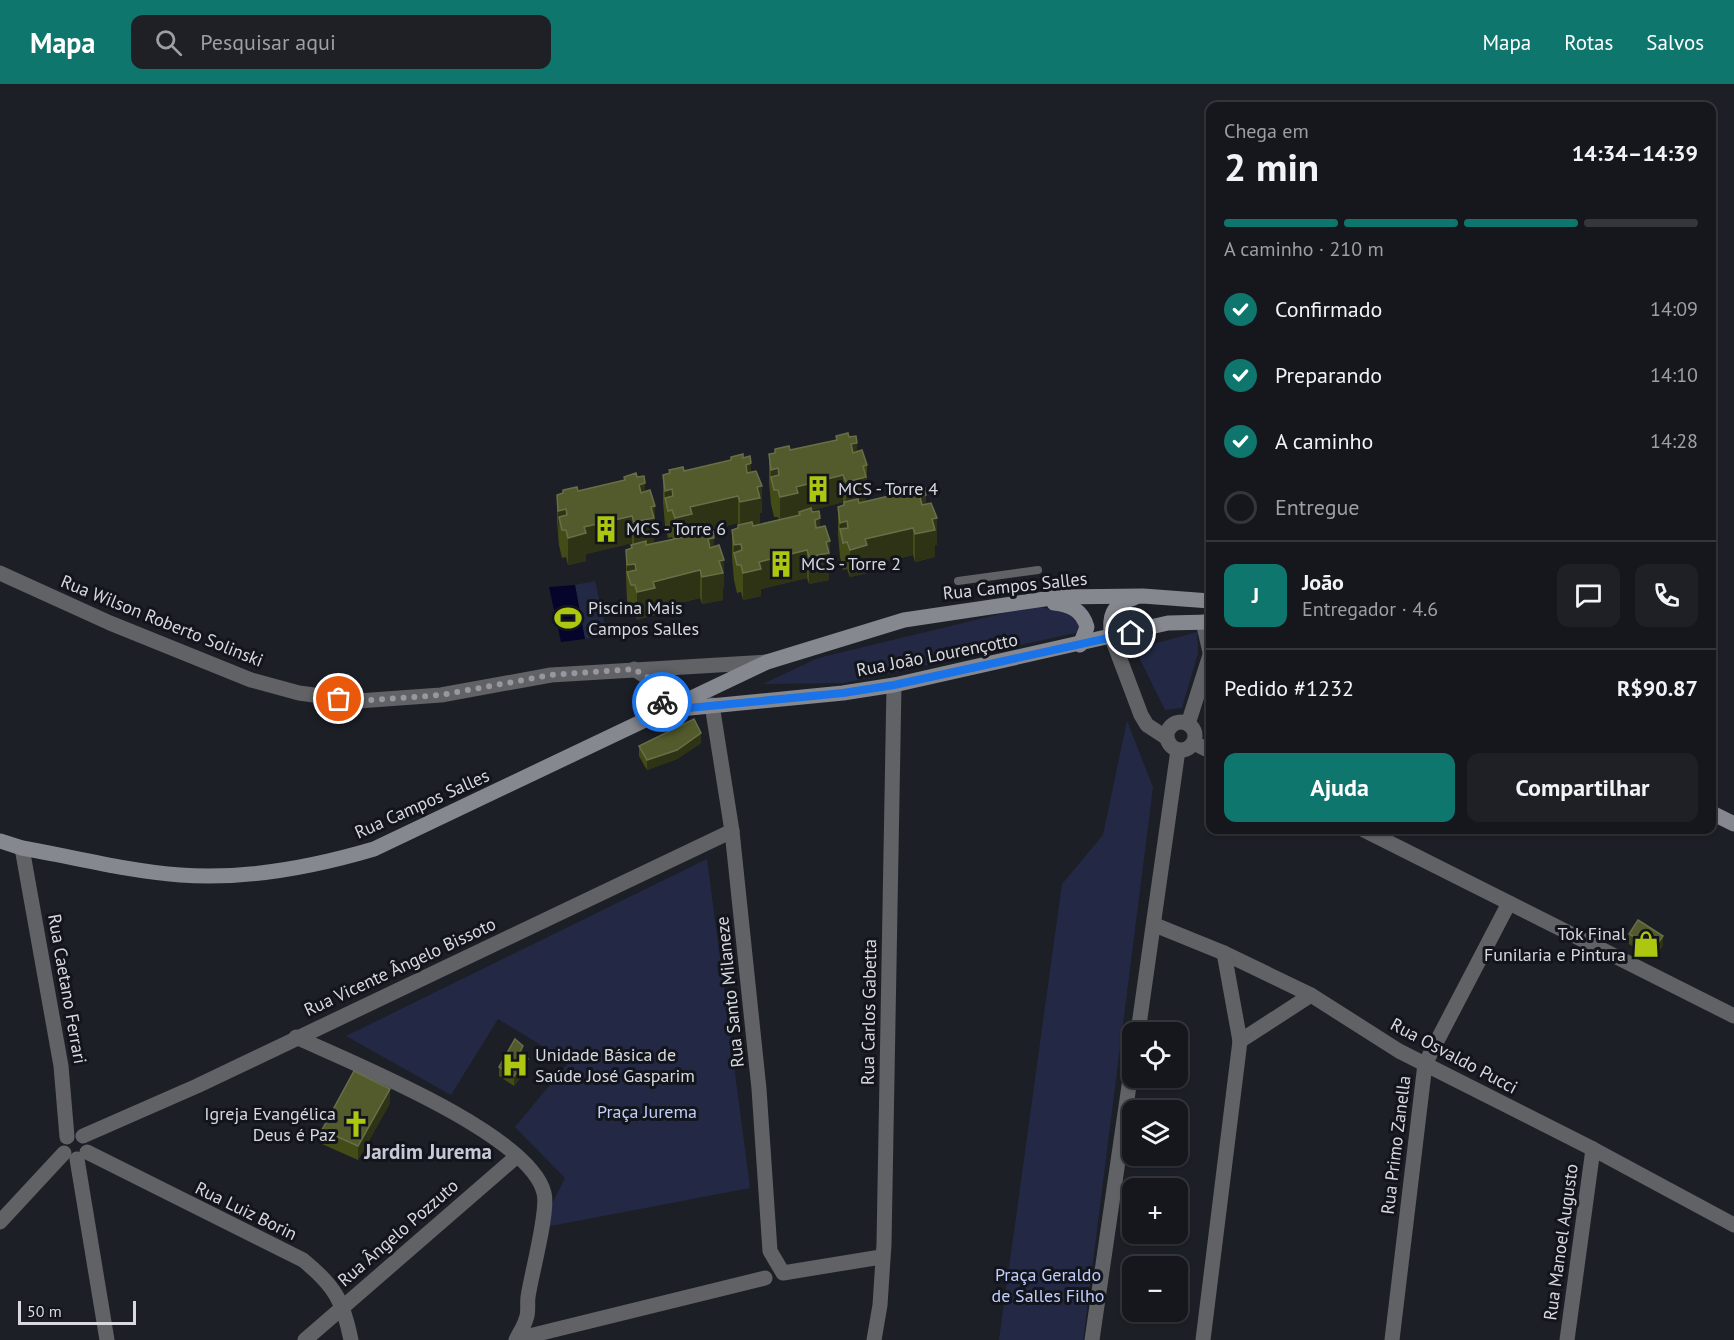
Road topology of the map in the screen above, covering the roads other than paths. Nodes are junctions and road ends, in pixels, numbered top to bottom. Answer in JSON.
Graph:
{"nodes":[{"id":1,"x":1038,"y":570,"type":"dead end"},
{"id":2,"x":0,"y":573,"type":"edge"},
{"id":3,"x":958,"y":581,"type":"dead end"},
{"id":4,"x":1143,"y":596,"type":"junction"},
{"id":5,"x":1183,"y":598,"type":"junction"},
{"id":6,"x":1027,"y":600,"type":"junction"},
{"id":7,"x":1206,"y":601,"type":"edge"},
{"id":8,"x":1206,"y":621,"type":"edge"},
{"id":9,"x":1206,"y":622,"type":"edge"},
{"id":10,"x":1112,"y":638,"type":"junction"},
{"id":11,"x":828,"y":644,"type":"junction"},
{"id":12,"x":1080,"y":645,"type":"junction"},
{"id":13,"x":767,"y":662,"type":"junction"},
{"id":14,"x":1206,"y":667,"type":"edge"},
{"id":15,"x":634,"y":669,"type":"junction"},
{"id":16,"x":894,"y":685,"type":"junction"},
{"id":17,"x":712,"y":705,"type":"junction"},
{"id":18,"x":663,"y":712,"type":"junction"},
{"id":19,"x":1188,"y":724,"type":"junction"},
{"id":20,"x":1167,"y":738,"type":"junction"},
{"id":21,"x":1194,"y":742,"type":"junction"},
{"id":22,"x":1206,"y":749,"type":"edge"},
{"id":23,"x":1179,"y":750,"type":"junction"},
{"id":24,"x":1716,"y":815,"type":"edge"},
{"id":25,"x":1734,"y":824,"type":"edge"},
{"id":26,"x":732,"y":831,"type":"junction"},
{"id":27,"x":1372,"y":834,"type":"edge"},
{"id":28,"x":0,"y":841,"type":"edge"},
{"id":29,"x":22,"y":848,"type":"junction"},
{"id":30,"x":1509,"y":903,"type":"junction"},
{"id":31,"x":1155,"y":925,"type":"junction"},
{"id":32,"x":1224,"y":953,"type":"junction"},
{"id":33,"x":1311,"y":995,"type":"junction"},
{"id":34,"x":1734,"y":1016,"type":"edge"},
{"id":35,"x":1140,"y":1022,"type":"edge"},
{"id":36,"x":296,"y":1037,"type":"junction"},
{"id":37,"x":1240,"y":1041,"type":"junction"},
{"id":38,"x":1425,"y":1064,"type":"junction"},
{"id":39,"x":1129,"y":1088,"type":"edge"},
{"id":40,"x":83,"y":1136,"type":"junction"},
{"id":41,"x":67,"y":1137,"type":"junction"},
{"id":42,"x":1593,"y":1149,"type":"junction"},
{"id":43,"x":76,"y":1154,"type":"junction"},
{"id":44,"x":517,"y":1156,"type":"junction"},
{"id":45,"x":0,"y":1222,"type":"edge"},
{"id":46,"x":1734,"y":1225,"type":"edge"},
{"id":47,"x":881,"y":1257,"type":"junction"},
{"id":48,"x":765,"y":1278,"type":"dead end"},
{"id":49,"x":344,"y":1305,"type":"junction"},
{"id":50,"x":517,"y":1339,"type":"edge"},
{"id":51,"x":107,"y":1340,"type":"edge"},
{"id":52,"x":305,"y":1340,"type":"edge"},
{"id":53,"x":351,"y":1340,"type":"edge"},
{"id":54,"x":874,"y":1340,"type":"edge"},
{"id":55,"x":1092,"y":1340,"type":"edge"},
{"id":56,"x":1203,"y":1340,"type":"edge"},
{"id":57,"x":1392,"y":1340,"type":"edge"},
{"id":58,"x":1567,"y":1340,"type":"edge"}],
"edges":[{"from":1,"to":3,"type":"lane"},
{"from":2,"to":15,"type":"street","name":"Rua Wilson Roberto Solinski"},
{"from":4,"to":5,"type":"main road","name":"Rua Campos Salles"},
{"from":4,"to":6,"type":"main road","name":"Rua Campos Salles"},
{"from":4,"to":10,"type":"main road"},
{"from":5,"to":7,"type":"main road","name":"Rua Campos Salles"},
{"from":5,"to":8,"type":"main road"},
{"from":6,"to":11,"type":"main road","name":"Rua Campos Salles"},
{"from":6,"to":12,"type":"main road"},
{"from":9,"to":10,"type":"main road","name":"Rua João Lourençotto"},
{"from":10,"to":12,"type":"main road","name":"Rua João Lourençotto"},
{"from":10,"to":20,"type":"street"},
{"from":11,"to":13,"type":"main road","name":"Rua Campos Salles"},
{"from":11,"to":17,"type":"main road","name":"Rua Campos Salles"},
{"from":12,"to":16,"type":"main road","name":"Rua João Lourençotto"},
{"from":13,"to":15,"type":"street","name":"Rua Wilson Roberto Solinski"},
{"from":13,"to":18,"type":"main road","name":"Rua Campos Salles"},
{"from":14,"to":19,"type":"street"},
{"from":15,"to":18,"type":"street"},
{"from":16,"to":17,"type":"main road","name":"Rua João Lourençotto"},
{"from":16,"to":47,"type":"street","name":"Rua Carlos Gabetta"},
{"from":17,"to":18,"type":"main road","name":"Rua João Lourençotto"},
{"from":17,"to":26,"type":"street","name":"Rua Santo Milaneze"},
{"from":18,"to":29,"type":"main road","name":"Rua Campos Salles"},
{"from":19,"to":20,"type":"street"},
{"from":19,"to":21,"type":"street"},
{"from":20,"to":23,"type":"street"},
{"from":21,"to":22,"type":"street"},
{"from":21,"to":23,"type":"street"},
{"from":23,"to":31,"type":"street"},
{"from":24,"to":25,"type":"main road"},
{"from":26,"to":36,"type":"street","name":"Rua Vicente Ângelo Bissoto"},
{"from":26,"to":47,"type":"street","name":"Rua Santo Milaneze"},
{"from":27,"to":30,"type":"street"},
{"from":28,"to":29,"type":"main road","name":"Rua Campos Salles"},
{"from":29,"to":41,"type":"street","name":"Rua Caetano Ferrari"},
{"from":30,"to":34,"type":"street"},
{"from":30,"to":38,"type":"street","name":"Rua Primo Zanella"},
{"from":31,"to":32,"type":"street","name":"Rua Osvaldo Pucci"},
{"from":31,"to":35,"type":"street"},
{"from":32,"to":33,"type":"street","name":"Rua Osvaldo Pucci"},
{"from":32,"to":37,"type":"street"},
{"from":33,"to":37,"type":"street"},
{"from":33,"to":38,"type":"street","name":"Rua Osvaldo Pucci"},
{"from":36,"to":40,"type":"street","name":"Rua Vicente Ângelo Bissoto"},
{"from":36,"to":44,"type":"street"},
{"from":37,"to":56,"type":"street"},
{"from":38,"to":42,"type":"street","name":"Rua Osvaldo Pucci"},
{"from":38,"to":57,"type":"street","name":"Rua Primo Zanella"},
{"from":39,"to":55,"type":"street"},
{"from":40,"to":41,"type":"street"},
{"from":40,"to":43,"type":"street"},
{"from":41,"to":43,"type":"street","name":"Rua Caetano Ferrari"},
{"from":42,"to":46,"type":"street","name":"Rua Osvaldo Pucci"},
{"from":42,"to":58,"type":"street","name":"Rua Manoel Augusto"},
{"from":43,"to":45,"type":"street"},
{"from":43,"to":49,"type":"street","name":"Rua Luiz Borin"},
{"from":43,"to":51,"type":"street"},
{"from":44,"to":49,"type":"street","name":"Rua Ângelo Pozzuto"},
{"from":44,"to":50,"type":"street"},
{"from":47,"to":54,"type":"street","name":"Rua Carlos Gabetta"},
{"from":48,"to":50,"type":"street"},
{"from":49,"to":52,"type":"street","name":"Rua Ângelo Pozzuto"},
{"from":49,"to":53,"type":"street","name":"Rua Luiz Borin"}]}
